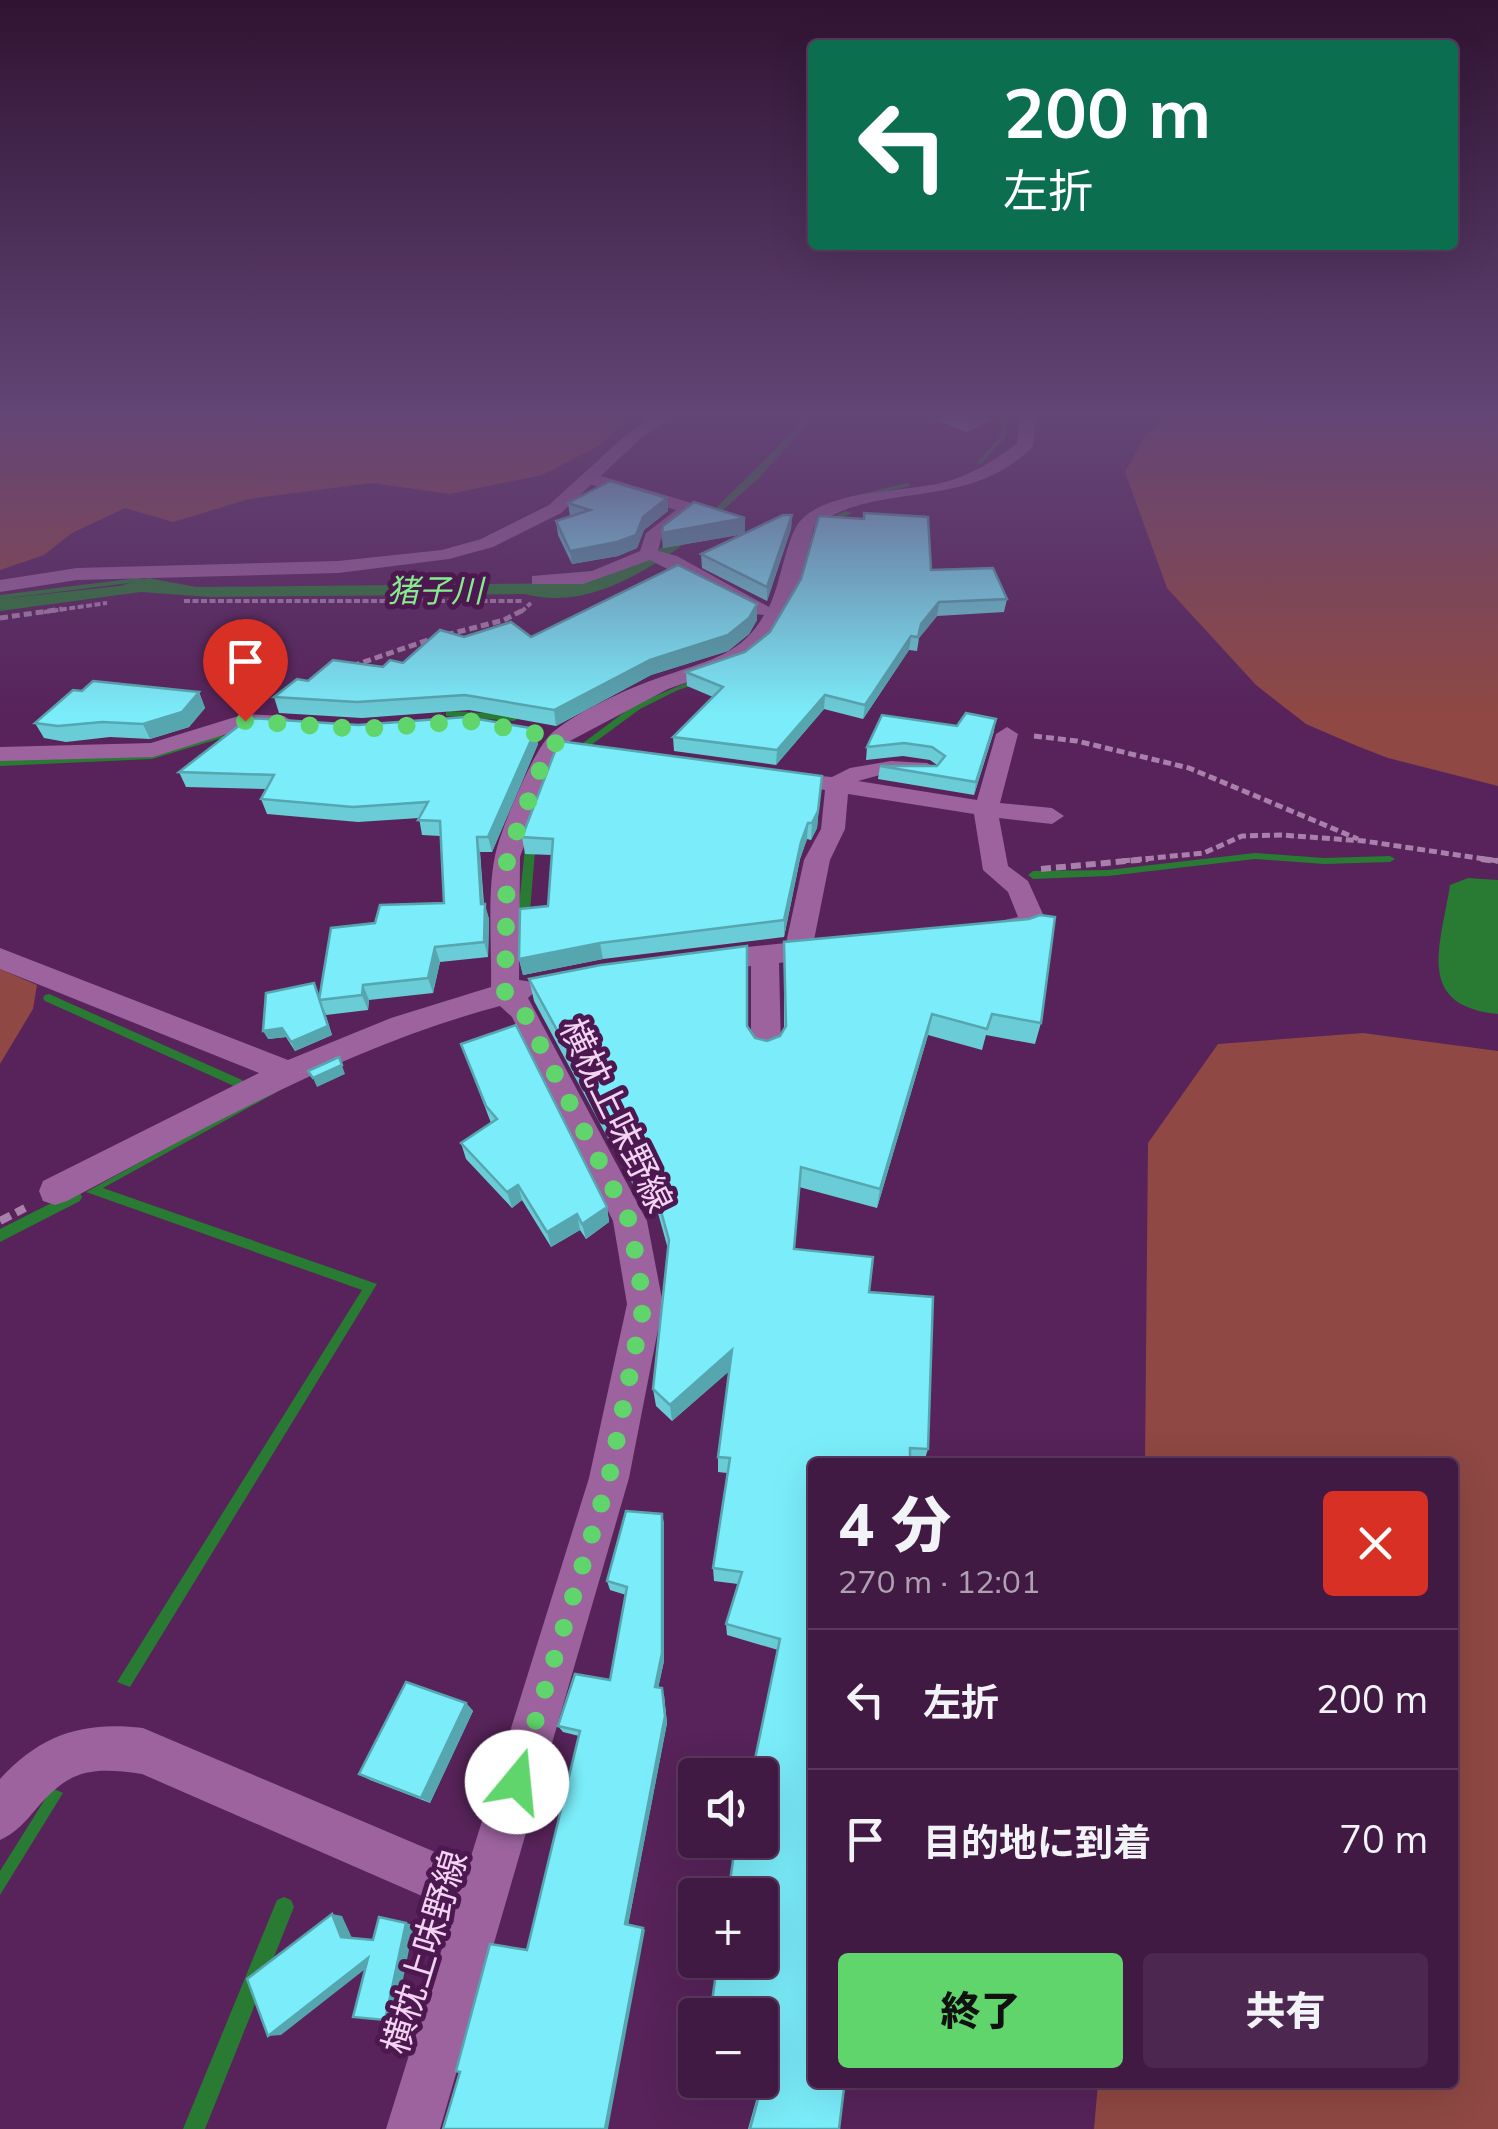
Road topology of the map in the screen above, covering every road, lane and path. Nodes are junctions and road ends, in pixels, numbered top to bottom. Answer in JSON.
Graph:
{"nodes":[{"id":1,"x":544,"y":516,"type":"edge"},
{"id":2,"x":679,"y":516,"type":"edge"},
{"id":3,"x":816,"y":516,"type":"edge"},
{"id":4,"x":648,"y":554,"type":"junction"},
{"id":5,"x":539,"y":580,"type":"joint"},
{"id":6,"x":0,"y":586,"type":"edge"},
{"id":7,"x":180,"y":600,"type":"dead end"},
{"id":8,"x":533,"y":601,"type":"junction"},
{"id":9,"x":114,"y":602,"type":"dead end"},
{"id":10,"x":772,"y":615,"type":"junction"},
{"id":11,"x":0,"y":618,"type":"edge"},
{"id":12,"x":346,"y":668,"type":"edge"},
{"id":13,"x":304,"y":725,"type":"edge"},
{"id":14,"x":1006,"y":734,"type":"joint"},
{"id":15,"x":548,"y":738,"type":"junction"},
{"id":16,"x":592,"y":751,"type":"edge"},
{"id":17,"x":0,"y":754,"type":"edge"},
{"id":18,"x":927,"y":770,"type":"edge"},
{"id":19,"x":761,"y":774,"type":"edge"},
{"id":20,"x":837,"y":784,"type":"junction"},
{"id":21,"x":986,"y":810,"type":"junction"},
{"id":22,"x":1052,"y":816,"type":"dead end"},
{"id":23,"x":1364,"y":841,"type":"junction"},
{"id":24,"x":1498,"y":862,"type":"edge"},
{"id":25,"x":998,"y":873,"type":"junction"},
{"id":26,"x":967,"y":934,"type":"edge"},
{"id":27,"x":854,"y":945,"type":"edge"},
{"id":28,"x":798,"y":951,"type":"junction"},
{"id":29,"x":766,"y":954,"type":"junction"},
{"id":30,"x":0,"y":958,"type":"edge"},
{"id":31,"x":672,"y":964,"type":"edge"},
{"id":32,"x":542,"y":985,"type":"edge"},
{"id":33,"x":505,"y":993,"type":"junction"},
{"id":34,"x":766,"y":1046,"type":"edge"},
{"id":35,"x":286,"y":1072,"type":"junction"},
{"id":36,"x":55,"y":1192,"type":"dead end"},
{"id":37,"x":0,"y":1816,"type":"edge"},
{"id":38,"x":482,"y":1897,"type":"junction"},
{"id":39,"x":413,"y":2129,"type":"edge"}],
"edges":[{"from":1,"to":6,"type":"street"},
{"from":2,"to":4,"type":"street"},
{"from":3,"to":10,"type":"street"},
{"from":4,"to":5,"type":"street"},
{"from":4,"to":10,"type":"street"},
{"from":5,"to":8,"type":"path"},
{"from":7,"to":8,"type":"path"},
{"from":8,"to":12,"type":"path"},
{"from":9,"to":11,"type":"path"},
{"from":10,"to":15,"type":"street"},
{"from":13,"to":17,"type":"street"},
{"from":14,"to":21,"type":"street"},
{"from":14,"to":23,"type":"path"},
{"from":15,"to":16,"type":"street"},
{"from":15,"to":33,"type":"street"},
{"from":18,"to":20,"type":"street"},
{"from":19,"to":20,"type":"street"},
{"from":20,"to":21,"type":"street"},
{"from":20,"to":28,"type":"street"},
{"from":21,"to":22,"type":"street"},
{"from":21,"to":25,"type":"street"},
{"from":23,"to":24,"type":"path"},
{"from":23,"to":25,"type":"path"},
{"from":25,"to":26,"type":"street"},
{"from":27,"to":28,"type":"street"},
{"from":28,"to":29,"type":"street"},
{"from":29,"to":31,"type":"street"},
{"from":29,"to":34,"type":"street"},
{"from":30,"to":35,"type":"street"},
{"from":32,"to":33,"type":"street"},
{"from":33,"to":35,"type":"street"},
{"from":33,"to":38,"type":"street","name":"横枕上味野線"},
{"from":35,"to":36,"type":"street"},
{"from":37,"to":38,"type":"street"},
{"from":38,"to":39,"type":"street","name":"横枕上味野線"}]}
